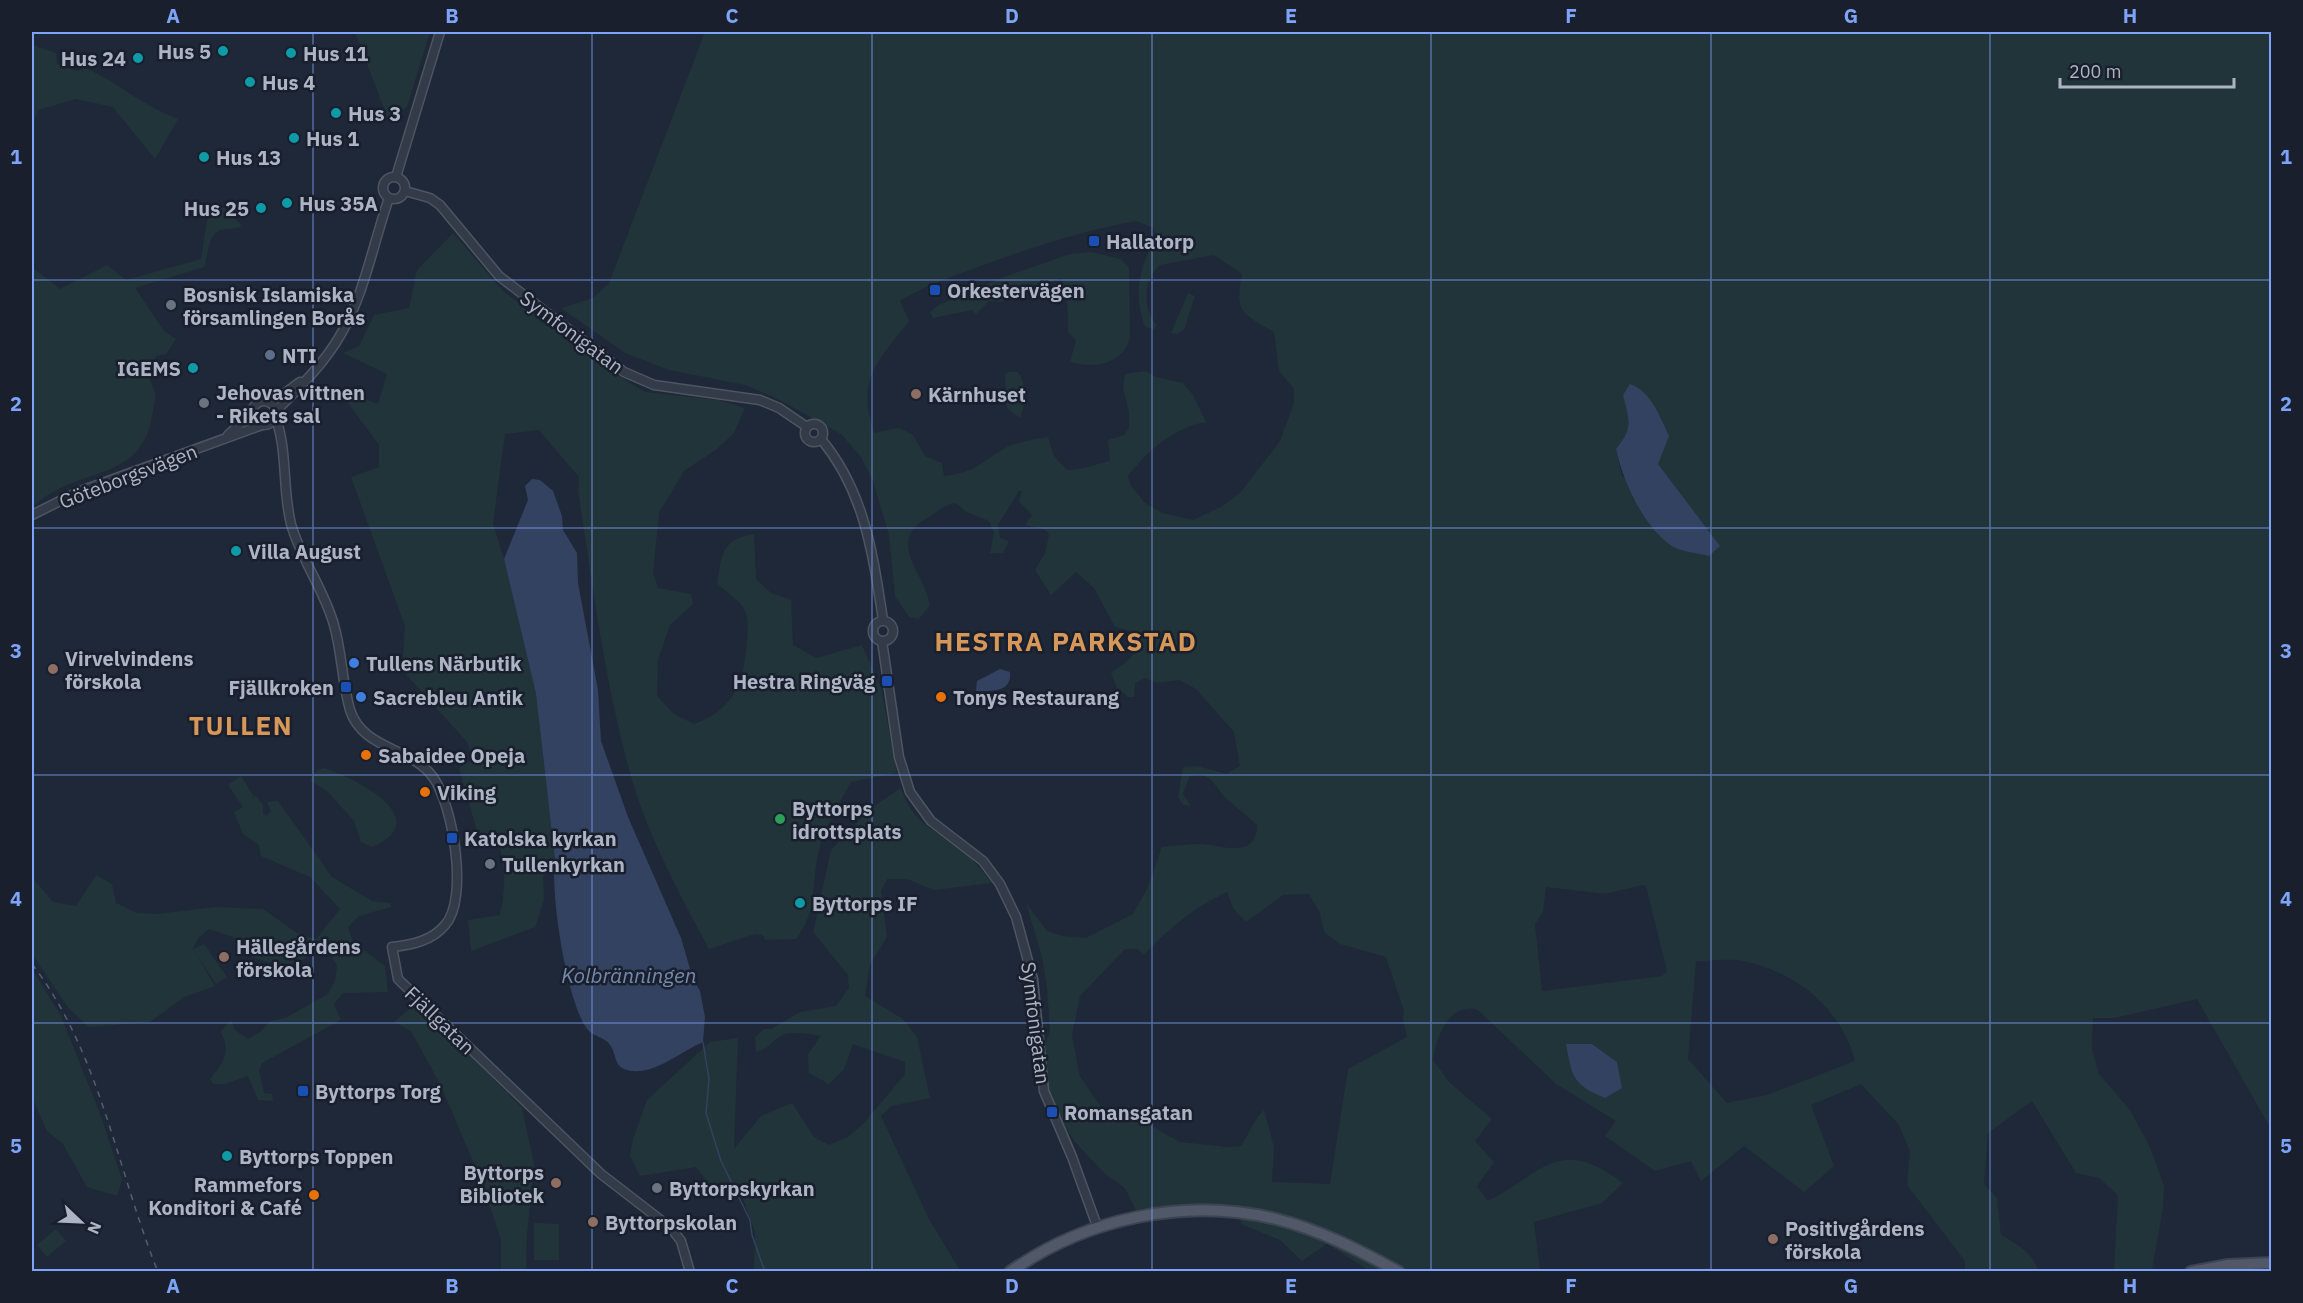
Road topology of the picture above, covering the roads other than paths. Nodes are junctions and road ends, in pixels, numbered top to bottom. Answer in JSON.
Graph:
{"nodes":[{"id":1,"x":440,"y":32,"type":"edge"},
{"id":2,"x":396,"y":177,"type":"junction"},
{"id":3,"x":405,"y":191,"type":"junction"},
{"id":4,"x":389,"y":198,"type":"junction"},
{"id":5,"x":310,"y":375,"type":"junction"},
{"id":6,"x":268,"y":402,"type":"junction"},
{"id":7,"x":252,"y":413,"type":"junction"},
{"id":8,"x":275,"y":414,"type":"junction"},
{"id":9,"x":263,"y":425,"type":"junction"},
{"id":10,"x":807,"y":427,"type":"junction"},
{"id":11,"x":225,"y":437,"type":"junction"},
{"id":12,"x":821,"y":439,"type":"junction"},
{"id":13,"x":281,"y":452,"type":"junction"},
{"id":14,"x":32,"y":515,"type":"edge"},
{"id":15,"x":883,"y":621,"type":"junction"},
{"id":16,"x":882,"y":642,"type":"junction"},
{"id":17,"x":1096,"y":1226,"type":"junction"},
{"id":18,"x":2271,"y":1263,"type":"edge"},
{"id":19,"x":690,"y":1272,"type":"edge"},
{"id":20,"x":1010,"y":1272,"type":"edge"},
{"id":21,"x":1399,"y":1272,"type":"edge"},
{"id":22,"x":2191,"y":1272,"type":"edge"}],
"edges":[{"from":1,"to":2,"type":"street"},
{"from":2,"to":3,"type":"street"},
{"from":2,"to":4,"type":"street"},
{"from":3,"to":4,"type":"street"},
{"from":3,"to":10,"type":"street","name":"Symfonigatan"},
{"from":4,"to":5,"type":"street"},
{"from":5,"to":6,"type":"street"},
{"from":5,"to":8,"type":"street"},
{"from":6,"to":7,"type":"street"},
{"from":6,"to":8,"type":"street"},
{"from":7,"to":9,"type":"street"},
{"from":7,"to":11,"type":"street","name":"Göteborgsvägen"},
{"from":8,"to":9,"type":"street"},
{"from":8,"to":13,"type":"street","name":"Fjällgatan"},
{"from":9,"to":11,"type":"street","name":"Göteborgsvägen"},
{"from":9,"to":13,"type":"street","name":"Fjällgatan"},
{"from":10,"to":12,"type":"street"},
{"from":10,"to":12,"type":"street"},
{"from":11,"to":14,"type":"street","name":"Göteborgsvägen"},
{"from":12,"to":15,"type":"street"},
{"from":13,"to":19,"type":"street","name":"Fjällgatan"},
{"from":15,"to":16,"type":"street"},
{"from":15,"to":16,"type":"street"},
{"from":16,"to":17,"type":"street","name":"Symfonigatan"},
{"from":17,"to":20,"type":"main road"},
{"from":17,"to":21,"type":"main road"},
{"from":18,"to":22,"type":"main road"}]}
